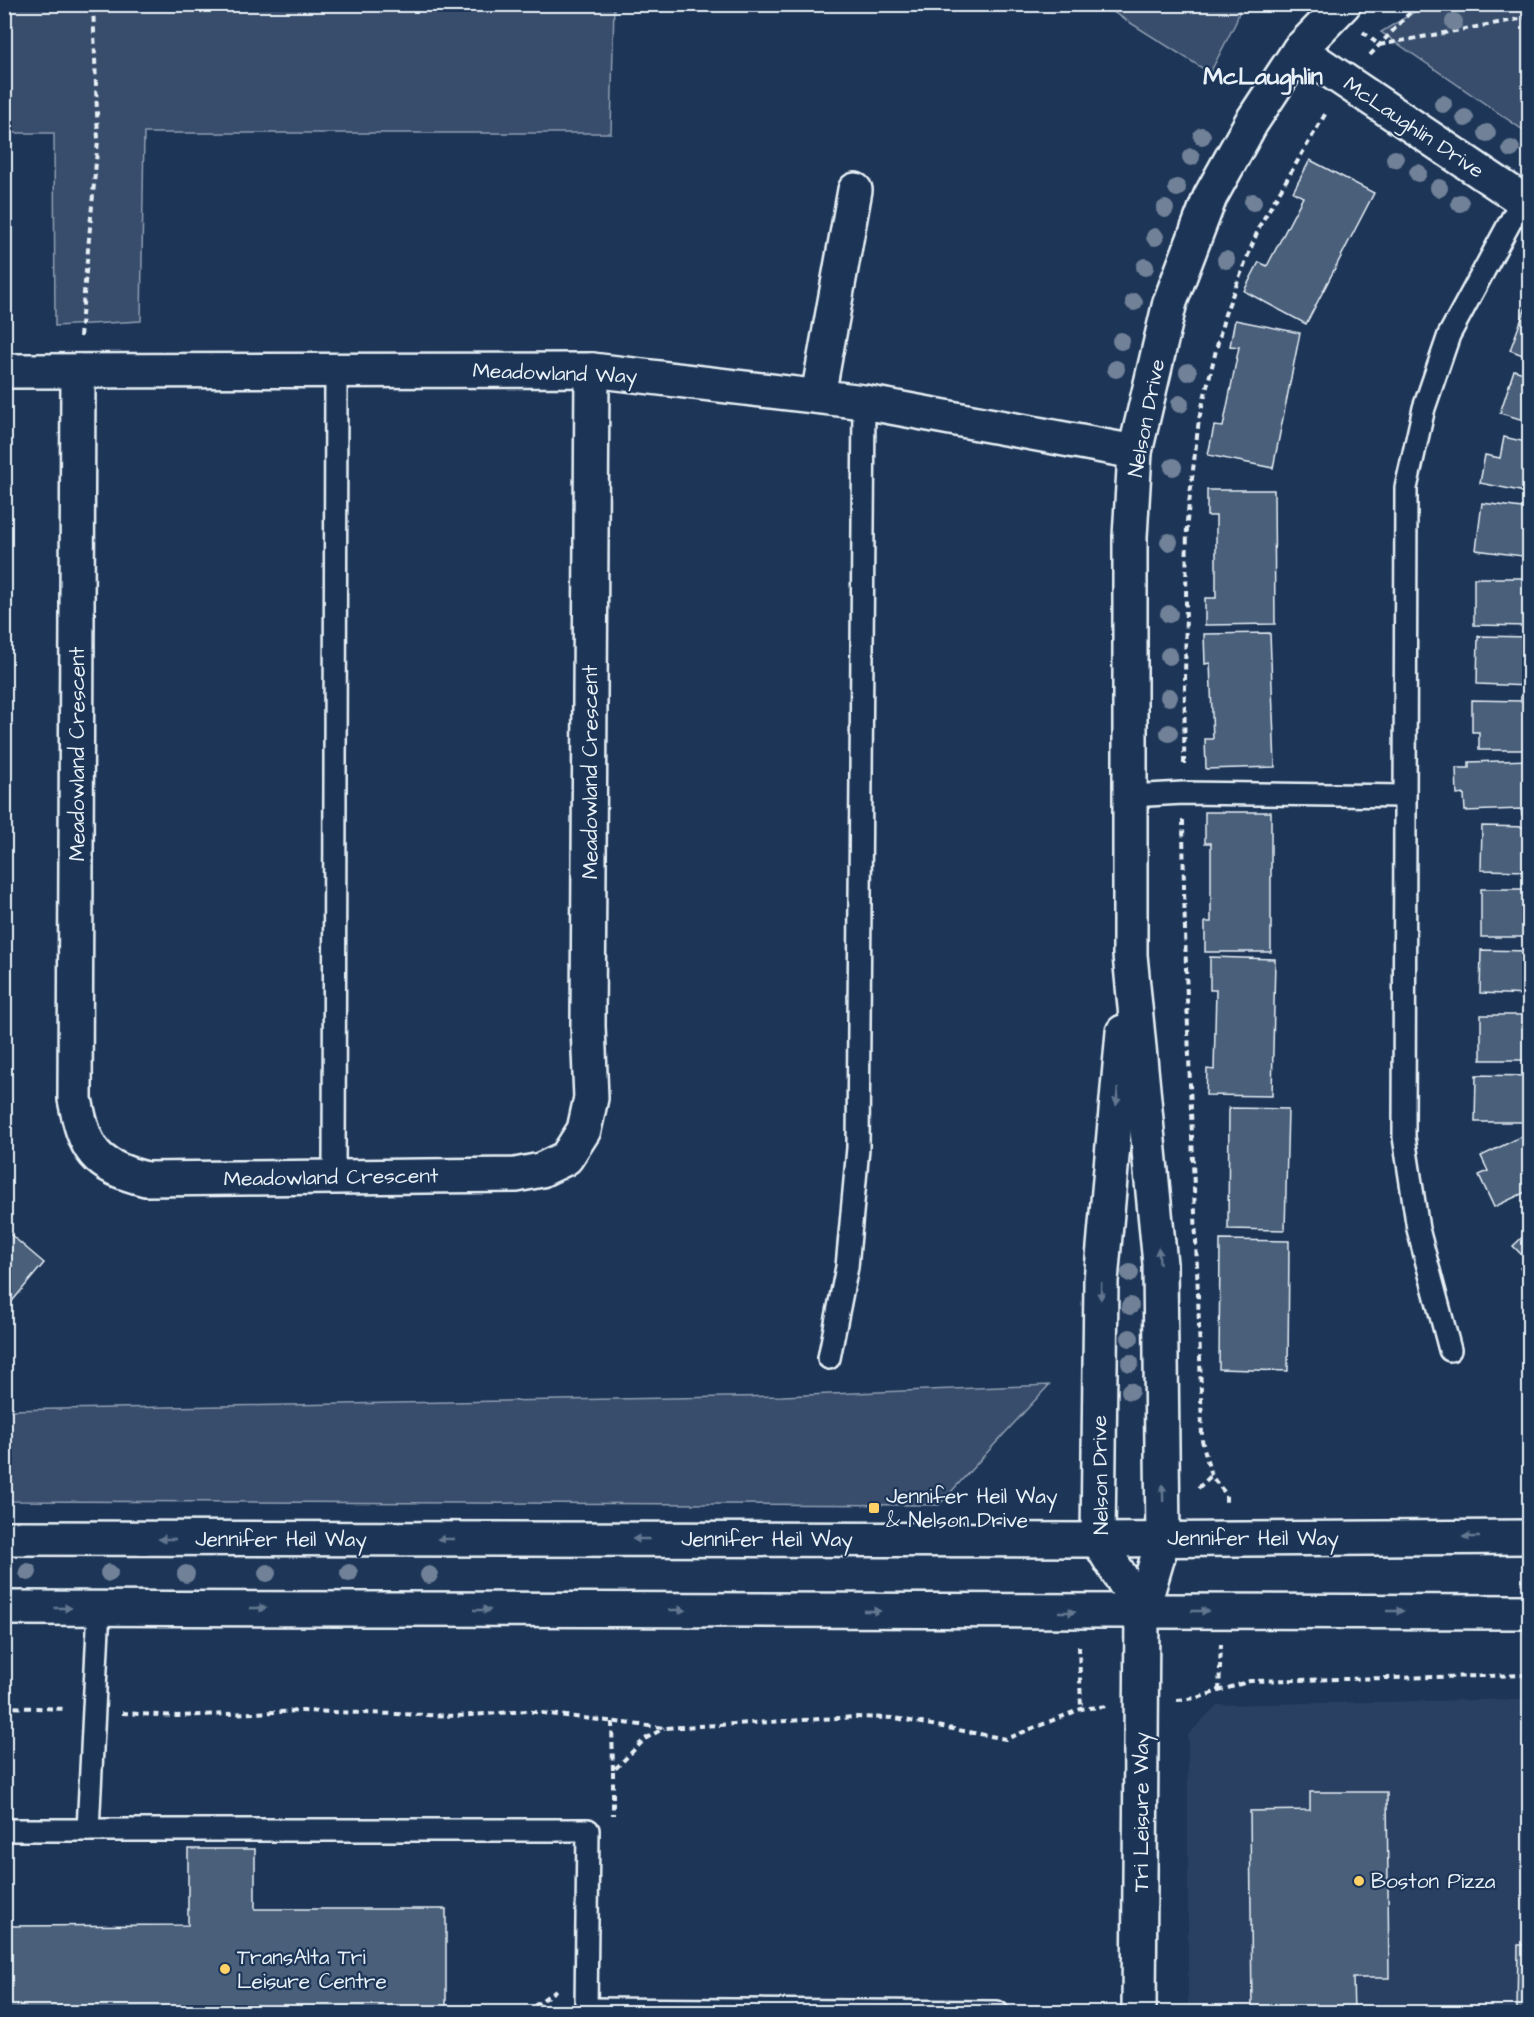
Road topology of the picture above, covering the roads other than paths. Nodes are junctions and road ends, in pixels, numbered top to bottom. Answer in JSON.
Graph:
{"nodes":[{"id":1,"x":1344,"y":4,"type":"edge"},
{"id":2,"x":1299,"y":50,"type":"junction"},
{"id":3,"x":855,"y":190,"type":"dead end"},
{"id":4,"x":1526,"y":202,"type":"edge"},
{"id":5,"x":4,"y":370,"type":"edge"},
{"id":6,"x":336,"y":370,"type":"junction"},
{"id":7,"x":592,"y":370,"type":"junction"},
{"id":8,"x":78,"y":371,"type":"junction"},
{"id":9,"x":818,"y":396,"type":"junction"},
{"id":10,"x":864,"y":402,"type":"junction"},
{"id":11,"x":1135,"y":452,"type":"junction"},
{"id":12,"x":1130,"y":796,"type":"junction"},
{"id":13,"x":1403,"y":796,"type":"junction"},
{"id":14,"x":1130,"y":955,"type":"junction"},
{"id":15,"x":334,"y":1178,"type":"junction"},
{"id":16,"x":1450,"y":1350,"type":"dead end"},
{"id":17,"x":829,"y":1358,"type":"dead end"},
{"id":18,"x":1530,"y":1537,"type":"edge"},
{"id":19,"x":4,"y":1538,"type":"edge"},
{"id":20,"x":1163,"y":1539,"type":"junction"},
{"id":21,"x":1098,"y":1540,"type":"junction"},
{"id":22,"x":4,"y":1608,"type":"edge"},
{"id":23,"x":99,"y":1608,"type":"junction"},
{"id":24,"x":1142,"y":1611,"type":"junction"},
{"id":25,"x":1530,"y":1612,"type":"edge"},
{"id":26,"x":4,"y":1830,"type":"edge"},
{"id":27,"x":88,"y":1830,"type":"junction"},
{"id":28,"x":586,"y":2011,"type":"edge"},
{"id":29,"x":997,"y":2013,"type":"edge"},
{"id":30,"x":1139,"y":2013,"type":"edge"}],
"edges":[{"from":1,"to":2,"type":"street","name":"Nelson Drive"},
{"from":2,"to":4,"type":"street","name":"McLaughlin Drive"},
{"from":2,"to":11,"type":"street","name":"Nelson Drive"},
{"from":3,"to":9,"type":"street"},
{"from":4,"to":13,"type":"lane"},
{"from":5,"to":8,"type":"street","name":"Meadowland Way"},
{"from":6,"to":7,"type":"street","name":"Meadowland Way"},
{"from":6,"to":8,"type":"street","name":"Meadowland Way"},
{"from":6,"to":15,"type":"lane"},
{"from":7,"to":9,"type":"street","name":"Meadowland Way"},
{"from":7,"to":15,"type":"street","name":"Meadowland Crescent"},
{"from":8,"to":15,"type":"street","name":"Meadowland Crescent"},
{"from":9,"to":10,"type":"street","name":"Meadowland Way"},
{"from":10,"to":11,"type":"street","name":"Meadowland Way"},
{"from":10,"to":17,"type":"lane"},
{"from":11,"to":12,"type":"street","name":"Nelson Drive"},
{"from":12,"to":13,"type":"lane"},
{"from":12,"to":14,"type":"street","name":"Nelson Drive"},
{"from":13,"to":16,"type":"lane"},
{"from":20,"to":14,"type":"street","name":"Nelson Drive","one_way":true},
{"from":14,"to":21,"type":"street","name":"Nelson Drive","one_way":true},
{"from":18,"to":20,"type":"street","name":"Jennifer Heil Way","one_way":true},
{"from":21,"to":19,"type":"street","name":"Jennifer Heil Way","one_way":true},
{"from":20,"to":21,"type":"street","name":"Jennifer Heil Way"},
{"from":20,"to":24,"type":"street","name":"Nelson Drive"},
{"from":21,"to":24,"type":"street","name":"Nelson Drive"},
{"from":22,"to":23,"type":"street","one_way":true},
{"from":23,"to":24,"type":"street","one_way":true},
{"from":23,"to":27,"type":"lane"},
{"from":24,"to":25,"type":"street","one_way":true},
{"from":24,"to":30,"type":"street","name":"Tri Leisure Way"},
{"from":26,"to":27,"type":"lane"},
{"from":27,"to":28,"type":"lane"},
{"from":28,"to":29,"type":"lane"}]}
